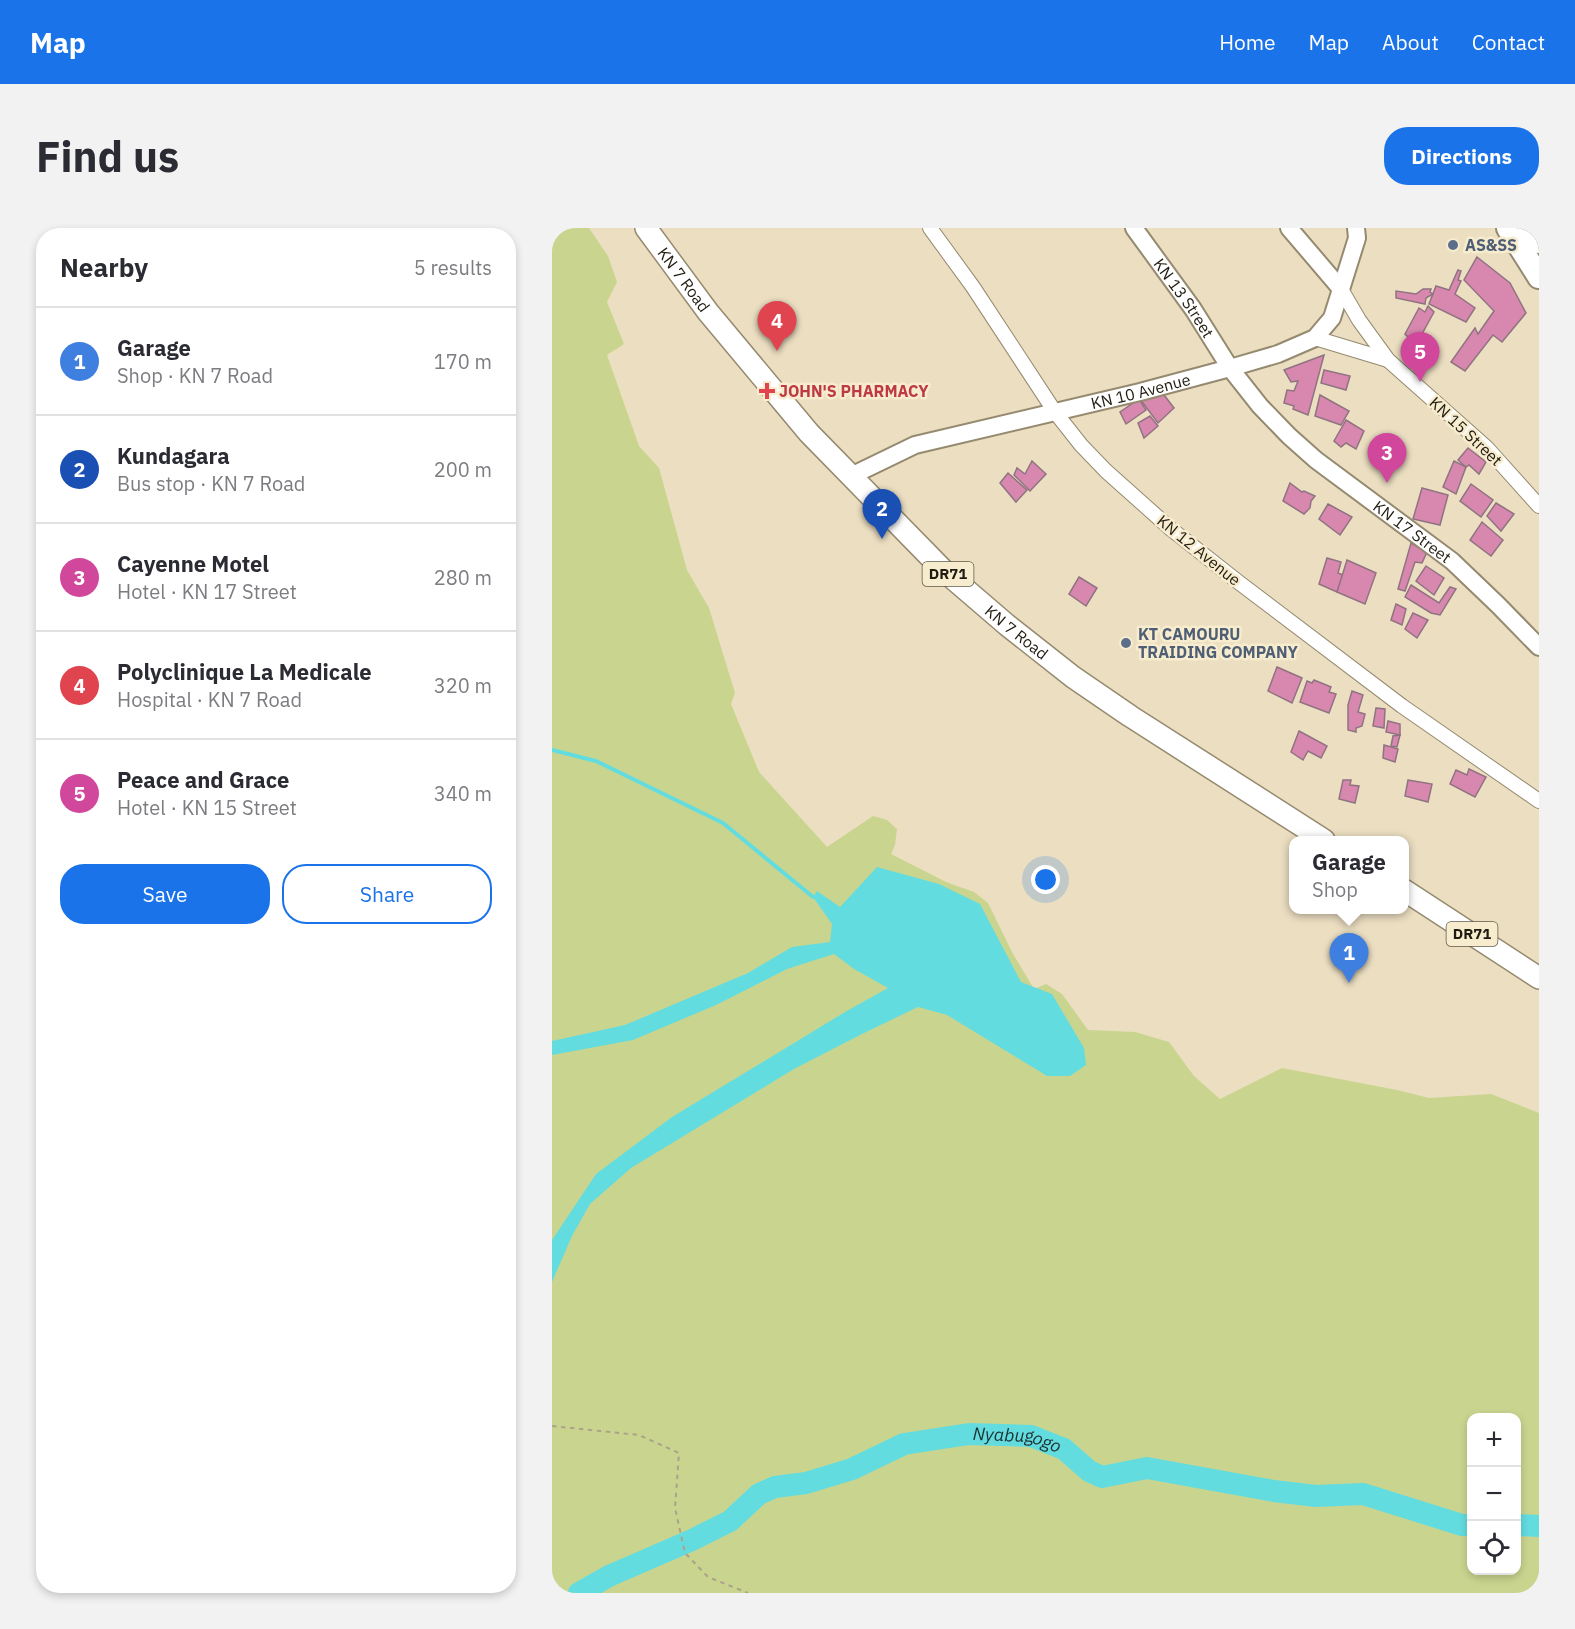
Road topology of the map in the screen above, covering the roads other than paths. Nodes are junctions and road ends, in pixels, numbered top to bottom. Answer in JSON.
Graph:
{"nodes":[{"id":1,"x":646,"y":228,"type":"edge"},
{"id":2,"x":930,"y":228,"type":"edge"},
{"id":3,"x":1134,"y":228,"type":"edge"},
{"id":4,"x":1288,"y":228,"type":"edge"},
{"id":5,"x":1356,"y":228,"type":"edge"},
{"id":6,"x":1508,"y":228,"type":"edge"},
{"id":7,"x":1529,"y":228,"type":"edge"},
{"id":8,"x":1539,"y":242,"type":"edge"},
{"id":9,"x":1539,"y":277,"type":"edge"},
{"id":10,"x":1341,"y":289,"type":"junction"},
{"id":11,"x":1315,"y":338,"type":"junction"},
{"id":12,"x":1388,"y":360,"type":"junction"},
{"id":13,"x":1230,"y":368,"type":"junction"},
{"id":14,"x":1055,"y":412,"type":"junction"},
{"id":15,"x":850,"y":476,"type":"junction"},
{"id":16,"x":1539,"y":506,"type":"edge"},
{"id":17,"x":1539,"y":647,"type":"edge"},
{"id":18,"x":1539,"y":801,"type":"edge"},
{"id":19,"x":1318,"y":836,"type":"edge"},
{"id":20,"x":1409,"y":893,"type":"edge"},
{"id":21,"x":1539,"y":978,"type":"edge"}],
"edges":[{"from":1,"to":15,"type":"main road","name":"KN 7 Road","number":"DR71"},
{"from":2,"to":14,"type":"street","name":"KN 12 Avenue"},
{"from":3,"to":13,"type":"street","name":"KN 13 Street"},
{"from":4,"to":10,"type":"street"},
{"from":5,"to":10,"type":"street","name":"KN 10 Avenue"},
{"from":6,"to":9,"type":"highway"},
{"from":7,"to":8,"type":"highway"},
{"from":10,"to":11,"type":"street","name":"KN 10 Avenue"},
{"from":10,"to":12,"type":"street","name":"KN 15 Street"},
{"from":11,"to":12,"type":"street","name":"KN 15 Street"},
{"from":11,"to":13,"type":"street","name":"KN 10 Avenue"},
{"from":12,"to":16,"type":"street","name":"KN 15 Street"},
{"from":13,"to":14,"type":"street","name":"KN 10 Avenue"},
{"from":13,"to":17,"type":"street","name":"KN 17 Street"},
{"from":14,"to":15,"type":"street","name":"KN 10 Avenue"},
{"from":14,"to":18,"type":"street","name":"KN 12 Avenue"},
{"from":15,"to":19,"type":"main road","name":"KN 7 Road","number":"DR71"},
{"from":20,"to":21,"type":"main road","number":"DR71"}]}
